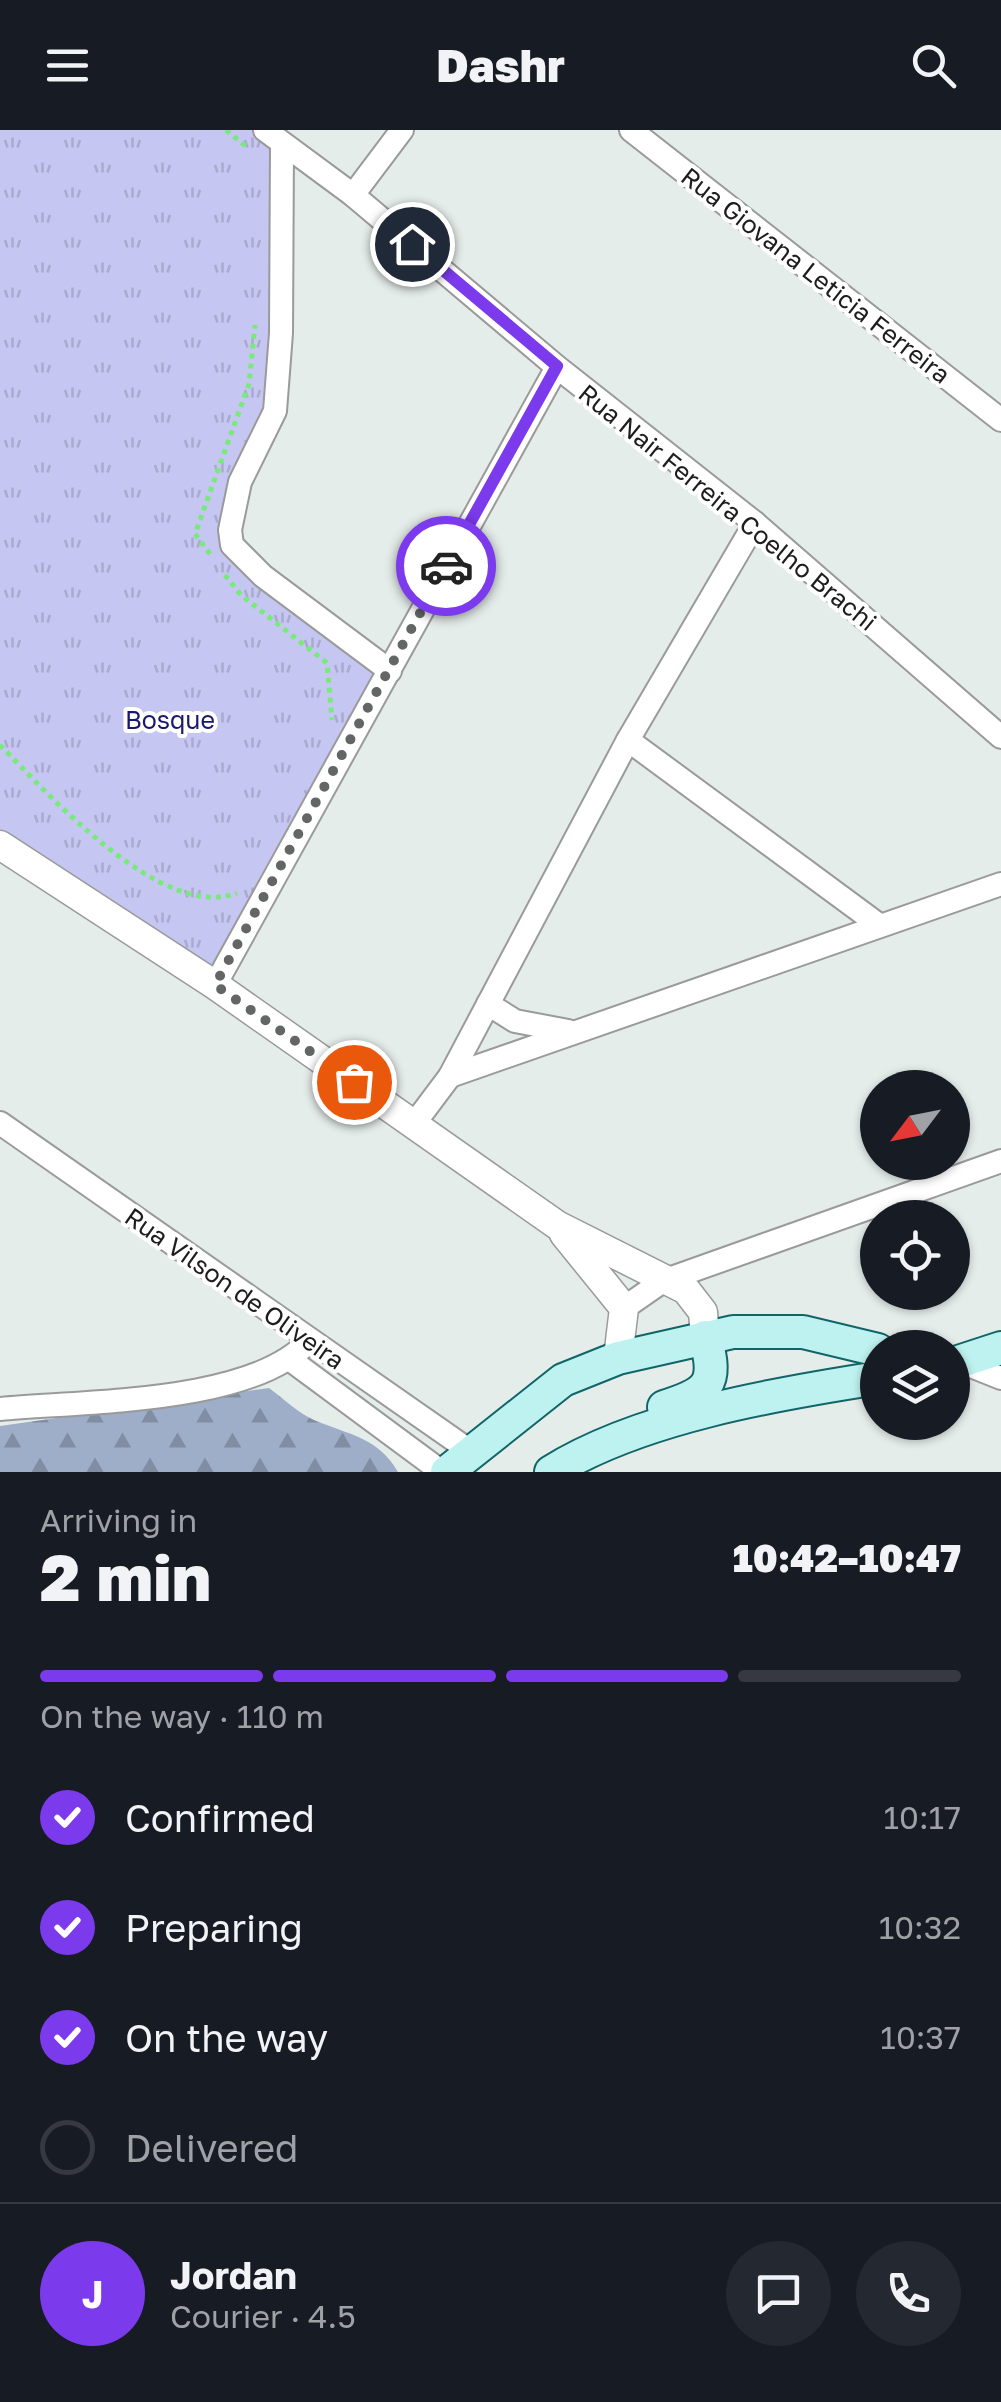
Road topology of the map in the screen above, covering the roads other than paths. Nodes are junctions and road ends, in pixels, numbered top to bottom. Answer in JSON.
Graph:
{"nodes":[{"id":1,"x":402,"y":130,"type":"edge"},
{"id":2,"x":631,"y":130,"type":"edge"},
{"id":3,"x":274,"y":137,"type":"edge"},
{"id":4,"x":353,"y":194,"type":"junction"},
{"id":5,"x":557,"y":366,"type":"junction"},
{"id":6,"x":1001,"y":420,"type":"edge"},
{"id":7,"x":755,"y":523,"type":"junction"},
{"id":8,"x":390,"y":670,"type":"junction"},
{"id":9,"x":1001,"y":737,"type":"edge"},
{"id":10,"x":628,"y":740,"type":"junction"},
{"id":11,"x":0,"y":845,"type":"edge"},
{"id":12,"x":1001,"y":884,"type":"edge"},
{"id":13,"x":879,"y":925,"type":"junction"},
{"id":14,"x":215,"y":985,"type":"junction"},
{"id":15,"x":488,"y":1004,"type":"junction"},
{"id":16,"x":577,"y":1032,"type":"junction"},
{"id":17,"x":450,"y":1076,"type":"junction"},
{"id":18,"x":0,"y":1123,"type":"edge"},
{"id":19,"x":414,"y":1124,"type":"junction"},
{"id":20,"x":1001,"y":1161,"type":"edge"},
{"id":21,"x":557,"y":1225,"type":"junction"},
{"id":22,"x":663,"y":1281,"type":"junction"},
{"id":23,"x":624,"y":1308,"type":"junction"},
{"id":24,"x":705,"y":1337,"type":"junction"},
{"id":25,"x":310,"y":1341,"type":"junction"},
{"id":26,"x":860,"y":1346,"type":"edge"},
{"id":27,"x":1001,"y":1348,"type":"edge"},
{"id":28,"x":618,"y":1358,"type":"junction"},
{"id":29,"x":970,"y":1359,"type":"edge"},
{"id":30,"x":292,"y":1360,"type":"junction"},
{"id":31,"x":970,"y":1367,"type":"edge"},
{"id":32,"x":1001,"y":1378,"type":"edge"},
{"id":33,"x":860,"y":1381,"type":"edge"},
{"id":34,"x":0,"y":1409,"type":"edge"},
{"id":35,"x":637,"y":1434,"type":"junction"},
{"id":36,"x":453,"y":1465,"type":"edge"},
{"id":37,"x":551,"y":1472,"type":"edge"}],
"edges":[{"from":1,"to":4,"type":"street"},
{"from":2,"to":6,"type":"street","name":"Rua Giovana Leticia Ferreira"},
{"from":3,"to":4,"type":"street","name":"Rua Nair Ferreira Coelho Brachi"},
{"from":3,"to":8,"type":"street"},
{"from":4,"to":5,"type":"street","name":"Rua Nair Ferreira Coelho Brachi"},
{"from":5,"to":7,"type":"street","name":"Rua Nair Ferreira Coelho Brachi"},
{"from":5,"to":8,"type":"street"},
{"from":7,"to":9,"type":"street","name":"Rua Nair Ferreira Coelho Brachi"},
{"from":7,"to":10,"type":"street"},
{"from":8,"to":14,"type":"street"},
{"from":10,"to":13,"type":"street"},
{"from":10,"to":15,"type":"street"},
{"from":11,"to":14,"type":"street"},
{"from":12,"to":13,"type":"street"},
{"from":13,"to":16,"type":"street"},
{"from":14,"to":19,"type":"street"},
{"from":15,"to":16,"type":"street"},
{"from":15,"to":17,"type":"street"},
{"from":16,"to":17,"type":"street"},
{"from":17,"to":19,"type":"street"},
{"from":18,"to":25,"type":"street","name":"Rua Vilson de Oliveira"},
{"from":19,"to":21,"type":"street"},
{"from":20,"to":22,"type":"street"},
{"from":21,"to":22,"type":"street"},
{"from":21,"to":23,"type":"street"},
{"from":22,"to":23,"type":"street"},
{"from":22,"to":24,"type":"street"},
{"from":23,"to":28,"type":"street"},
{"from":24,"to":26,"type":"main road"},
{"from":24,"to":28,"type":"main road"},
{"from":24,"to":35,"type":"main road"},
{"from":25,"to":30,"type":"street"},
{"from":25,"to":36,"type":"street","name":"Rua Vilson de Oliveira"},
{"from":27,"to":29,"type":"main road"},
{"from":28,"to":36,"type":"main road"},
{"from":30,"to":34,"type":"street"},
{"from":30,"to":36,"type":"street","name":"Rua Vilson de Oliveira"},
{"from":31,"to":32,"type":"street"},
{"from":33,"to":35,"type":"main road"},
{"from":35,"to":37,"type":"main road"}]}
